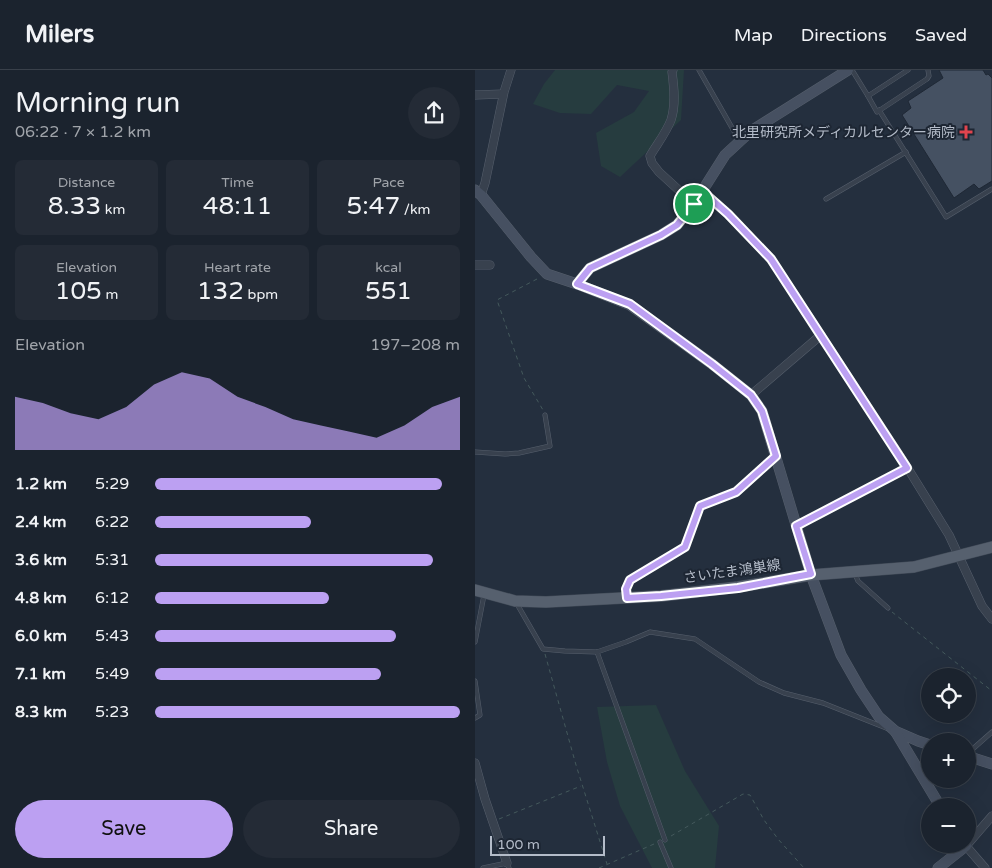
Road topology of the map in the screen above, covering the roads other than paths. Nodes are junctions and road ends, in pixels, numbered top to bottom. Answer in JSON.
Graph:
{"nodes":[{"id":1,"x":511,"y":70,"type":"edge"},
{"id":2,"x":673,"y":70,"type":"edge"},
{"id":3,"x":699,"y":70,"type":"edge"},
{"id":4,"x":848,"y":70,"type":"edge"},
{"id":5,"x":852,"y":70,"type":"edge"},
{"id":6,"x":909,"y":70,"type":"edge"},
{"id":7,"x":928,"y":70,"type":"edge"},
{"id":8,"x":503,"y":94,"type":"junction"},
{"id":9,"x":475,"y":95,"type":"edge"},
{"id":10,"x":868,"y":96,"type":"junction"},
{"id":11,"x":879,"y":110,"type":"junction"},
{"id":12,"x":740,"y":142,"type":"junction"},
{"id":13,"x":905,"y":152,"type":"junction"},
{"id":14,"x":992,"y":189,"type":"edge"},
{"id":15,"x":702,"y":191,"type":"junction"},
{"id":16,"x":478,"y":192,"type":"edge"},
{"id":17,"x":826,"y":199,"type":"dead end"},
{"id":18,"x":694,"y":204,"type":"junction"},
{"id":19,"x":475,"y":265,"type":"edge"},
{"id":20,"x":490,"y":265,"type":"dead end"},
{"id":21,"x":577,"y":284,"type":"junction"},
{"id":22,"x":821,"y":335,"type":"junction"},
{"id":23,"x":751,"y":395,"type":"junction"},
{"id":24,"x":545,"y":415,"type":"road end"},
{"id":25,"x":475,"y":452,"type":"edge"},
{"id":26,"x":907,"y":468,"type":"junction"},
{"id":27,"x":796,"y":526,"type":"junction"},
{"id":28,"x":992,"y":547,"type":"edge"},
{"id":29,"x":958,"y":556,"type":"junction"},
{"id":30,"x":854,"y":572,"type":"junction"},
{"id":31,"x":811,"y":574,"type":"junction"},
{"id":32,"x":480,"y":592,"type":"edge"},
{"id":33,"x":515,"y":601,"type":"junction"},
{"id":34,"x":888,"y":608,"type":"road end"},
{"id":35,"x":992,"y":619,"type":"edge"},
{"id":36,"x":475,"y":642,"type":"edge"},
{"id":37,"x":597,"y":652,"type":"junction"},
{"id":38,"x":475,"y":681,"type":"edge"},
{"id":39,"x":475,"y":718,"type":"edge"},
{"id":40,"x":895,"y":731,"type":"junction"},
{"id":41,"x":992,"y":732,"type":"edge"},
{"id":42,"x":921,"y":742,"type":"edge"},
{"id":43,"x":976,"y":747,"type":"edge"},
{"id":44,"x":976,"y":758,"type":"edge"},
{"id":45,"x":475,"y":763,"type":"edge"},
{"id":46,"x":992,"y":764,"type":"edge"},
{"id":47,"x":936,"y":798,"type":"edge"},
{"id":48,"x":992,"y":816,"type":"edge"},
{"id":49,"x":976,"y":833,"type":"edge"},
{"id":50,"x":665,"y":840,"type":"road end"},
{"id":51,"x":660,"y":842,"type":"road end"},
{"id":52,"x":956,"y":853,"type":"edge"},
{"id":53,"x":972,"y":853,"type":"edge"},
{"id":54,"x":508,"y":866,"type":"edge"},
{"id":55,"x":483,"y":868,"type":"edge"},
{"id":56,"x":671,"y":868,"type":"edge"},
{"id":57,"x":938,"y":868,"type":"edge"},
{"id":58,"x":985,"y":868,"type":"edge"}],
"edges":[{"from":1,"to":8,"type":"street"},
{"from":2,"to":18,"type":"street"},
{"from":3,"to":12,"type":"lane"},
{"from":4,"to":12,"type":"street"},
{"from":5,"to":10,"type":"lane"},
{"from":6,"to":10,"type":"lane"},
{"from":7,"to":11,"type":"lane"},
{"from":8,"to":9,"type":"street"},
{"from":8,"to":16,"type":"street"},
{"from":10,"to":11,"type":"lane"},
{"from":11,"to":13,"type":"lane"},
{"from":12,"to":15,"type":"street"},
{"from":13,"to":14,"type":"lane"},
{"from":13,"to":17,"type":"lane"},
{"from":15,"to":18,"type":"street"},
{"from":15,"to":22,"type":"street"},
{"from":16,"to":21,"type":"street"},
{"from":18,"to":21,"type":"street"},
{"from":19,"to":20,"type":"street"},
{"from":21,"to":23,"type":"street"},
{"from":22,"to":23,"type":"street"},
{"from":22,"to":26,"type":"street"},
{"from":23,"to":27,"type":"street"},
{"from":24,"to":25,"type":"lane"},
{"from":26,"to":27,"type":"lane"},
{"from":26,"to":29,"type":"street"},
{"from":27,"to":31,"type":"street"},
{"from":28,"to":29,"type":"main road","name":"さいたま鴻巣線"},
{"from":29,"to":30,"type":"main road","name":"さいたま鴻巣線"},
{"from":29,"to":35,"type":"street"},
{"from":30,"to":31,"type":"main road","name":"さいたま鴻巣線"},
{"from":30,"to":34,"type":"lane"},
{"from":31,"to":33,"type":"main road","name":"さいたま鴻巣線"},
{"from":31,"to":40,"type":"street"},
{"from":32,"to":33,"type":"main road","name":"さいたま鴻巣線"},
{"from":32,"to":36,"type":"lane"},
{"from":33,"to":37,"type":"lane"},
{"from":37,"to":40,"type":"lane"},
{"from":37,"to":50,"type":"lane"},
{"from":38,"to":39,"type":"lane"},
{"from":40,"to":42,"type":"street"},
{"from":40,"to":47,"type":"street"},
{"from":41,"to":43,"type":"lane"},
{"from":44,"to":46,"type":"street"},
{"from":45,"to":54,"type":"street"},
{"from":48,"to":49,"type":"street"},
{"from":51,"to":56,"type":"lane"},
{"from":52,"to":57,"type":"street"},
{"from":53,"to":58,"type":"street"},
{"from":54,"to":55,"type":"lane"}]}
